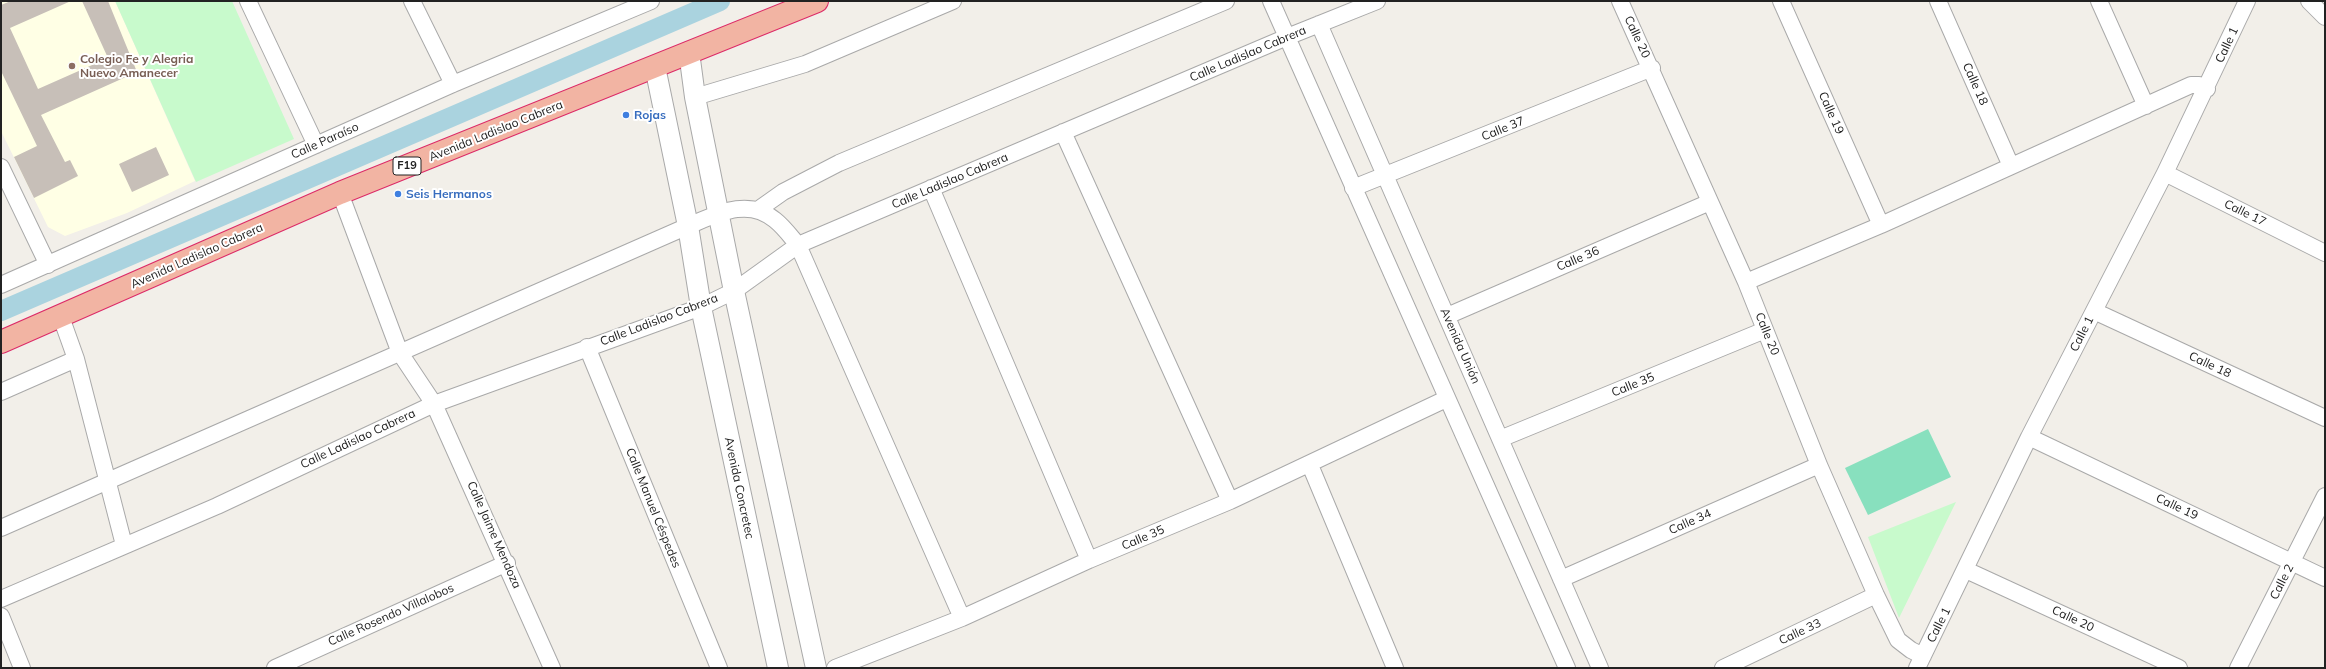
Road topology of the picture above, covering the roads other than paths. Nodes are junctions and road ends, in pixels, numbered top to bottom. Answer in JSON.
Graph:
{"nodes":[{"id":1,"x":248,"y":1,"type":"edge"},
{"id":2,"x":412,"y":1,"type":"edge"},
{"id":3,"x":651,"y":1,"type":"edge"},
{"id":4,"x":817,"y":1,"type":"edge"},
{"id":5,"x":953,"y":1,"type":"edge"},
{"id":6,"x":1226,"y":1,"type":"edge"},
{"id":7,"x":1271,"y":1,"type":"edge"},
{"id":8,"x":1377,"y":1,"type":"edge"},
{"id":9,"x":1620,"y":1,"type":"edge"},
{"id":10,"x":1781,"y":1,"type":"edge"},
{"id":11,"x":1938,"y":1,"type":"edge"},
{"id":12,"x":2099,"y":1,"type":"edge"},
{"id":13,"x":2247,"y":1,"type":"edge"},
{"id":14,"x":2309,"y":1,"type":"edge"},
{"id":15,"x":2325,"y":17,"type":"edge"},
{"id":16,"x":1319,"y":24,"type":"junction"},
{"id":17,"x":1287,"y":37,"type":"junction"},
{"id":18,"x":689,"y":52,"type":"junction"},
{"id":19,"x":655,"y":67,"type":"junction"},
{"id":20,"x":1652,"y":68,"type":"junction"},
{"id":21,"x":453,"y":84,"type":"junction"},
{"id":22,"x":2206,"y":89,"type":"junction"},
{"id":23,"x":696,"y":97,"type":"junction"},
{"id":24,"x":2146,"y":106,"type":"junction"},
{"id":25,"x":1063,"y":132,"type":"junction"},
{"id":26,"x":316,"y":145,"type":"junction"},
{"id":27,"x":2011,"y":166,"type":"junction"},
{"id":28,"x":1,"y":167,"type":"edge"},
{"id":29,"x":2165,"y":173,"type":"junction"},
{"id":30,"x":1386,"y":177,"type":"junction"},
{"id":31,"x":931,"y":188,"type":"junction"},
{"id":32,"x":1353,"y":188,"type":"junction"},
{"id":33,"x":340,"y":193,"type":"junction"},
{"id":34,"x":1710,"y":202,"type":"junction"},
{"id":35,"x":759,"y":209,"type":"junction"},
{"id":36,"x":720,"y":213,"type":"junction"},
{"id":37,"x":1881,"y":225,"type":"junction"},
{"id":38,"x":688,"y":226,"type":"junction"},
{"id":39,"x":798,"y":245,"type":"junction"},
{"id":40,"x":2325,"y":253,"type":"edge"},
{"id":41,"x":48,"y":265,"type":"junction"},
{"id":42,"x":1746,"y":282,"type":"junction"},
{"id":43,"x":1,"y":285,"type":"edge"},
{"id":44,"x":734,"y":291,"type":"junction"},
{"id":45,"x":701,"y":307,"type":"junction"},
{"id":46,"x":2094,"y":311,"type":"junction"},
{"id":47,"x":1447,"y":316,"type":"junction"},
{"id":48,"x":61,"y":317,"type":"junction"},
{"id":49,"x":1765,"y":330,"type":"junction"},
{"id":50,"x":1,"y":342,"type":"edge"},
{"id":51,"x":587,"y":347,"type":"junction"},
{"id":52,"x":400,"y":353,"type":"junction"},
{"id":53,"x":76,"y":360,"type":"junction"},
{"id":54,"x":1,"y":392,"type":"edge"},
{"id":55,"x":1446,"y":399,"type":"junction"},
{"id":56,"x":434,"y":404,"type":"junction"},
{"id":57,"x":2325,"y":418,"type":"edge"},
{"id":58,"x":2029,"y":437,"type":"junction"},
{"id":59,"x":1500,"y":439,"type":"junction"},
{"id":60,"x":1310,"y":465,"type":"junction"},
{"id":61,"x":1819,"y":466,"type":"junction"},
{"id":62,"x":107,"y":482,"type":"junction"},
{"id":63,"x":2325,"y":496,"type":"edge"},
{"id":64,"x":1230,"y":501,"type":"junction"},
{"id":65,"x":1,"y":528,"type":"edge"},
{"id":66,"x":124,"y":545,"type":"junction"},
{"id":67,"x":1090,"y":560,"type":"junction"},
{"id":68,"x":2293,"y":562,"type":"junction"},
{"id":69,"x":507,"y":563,"type":"junction"},
{"id":70,"x":1966,"y":570,"type":"junction"},
{"id":71,"x":2325,"y":578,"type":"edge"},
{"id":72,"x":1561,"y":579,"type":"junction"},
{"id":73,"x":1876,"y":595,"type":"junction"},
{"id":74,"x":1,"y":599,"type":"edge"},
{"id":75,"x":1,"y":616,"type":"edge"},
{"id":76,"x":962,"y":618,"type":"junction"},
{"id":77,"x":1920,"y":662,"type":"edge"},
{"id":78,"x":22,"y":668,"type":"edge"},
{"id":79,"x":275,"y":668,"type":"edge"},
{"id":80,"x":552,"y":668,"type":"edge"},
{"id":81,"x":719,"y":668,"type":"edge"},
{"id":82,"x":778,"y":668,"type":"edge"},
{"id":83,"x":816,"y":668,"type":"edge"},
{"id":84,"x":835,"y":668,"type":"edge"},
{"id":85,"x":1395,"y":668,"type":"edge"},
{"id":86,"x":1567,"y":668,"type":"edge"},
{"id":87,"x":1600,"y":668,"type":"edge"},
{"id":88,"x":1723,"y":668,"type":"edge"},
{"id":89,"x":2179,"y":668,"type":"edge"},
{"id":90,"x":2238,"y":668,"type":"edge"}],
"edges":[{"from":1,"to":26,"type":"street"},
{"from":2,"to":21,"type":"street"},
{"from":3,"to":21,"type":"street","name":"Calle Paraíso"},
{"from":4,"to":18,"type":"highway","name":"Avenida Ladislao Cabrera","number":"F19"},
{"from":5,"to":23,"type":"street"},
{"from":6,"to":35,"type":"street"},
{"from":7,"to":17,"type":"street"},
{"from":8,"to":16,"type":"street","name":"Calle Ladislao Cabrera"},
{"from":9,"to":20,"type":"street","name":"Calle 20"},
{"from":10,"to":37,"type":"street","name":"Calle 19"},
{"from":11,"to":27,"type":"street","name":"Calle 18"},
{"from":12,"to":24,"type":"street"},
{"from":13,"to":22,"type":"street","name":"Calle 1"},
{"from":14,"to":15,"type":"street"},
{"from":16,"to":17,"type":"street","name":"Calle Ladislao Cabrera"},
{"from":16,"to":30,"type":"street","name":"Avenida Unión"},
{"from":17,"to":25,"type":"street","name":"Calle Ladislao Cabrera"},
{"from":17,"to":32,"type":"street"},
{"from":18,"to":19,"type":"highway","name":"Avenida Ladislao Cabrera","number":"F19"},
{"from":18,"to":23,"type":"street"},
{"from":19,"to":33,"type":"highway","name":"Avenida Ladislao Cabrera","number":"F19"},
{"from":19,"to":38,"type":"street","name":"Avenida Concretec"},
{"from":20,"to":30,"type":"street","name":"Calle 37"},
{"from":20,"to":34,"type":"street","name":"Calle 20"},
{"from":21,"to":26,"type":"street","name":"Calle Paraíso"},
{"from":22,"to":24,"type":"street"},
{"from":22,"to":29,"type":"street","name":"Calle 1"},
{"from":23,"to":36,"type":"street"},
{"from":24,"to":27,"type":"street"},
{"from":25,"to":31,"type":"street","name":"Calle Ladislao Cabrera"},
{"from":25,"to":64,"type":"street"},
{"from":26,"to":41,"type":"street","name":"Calle Paraíso"},
{"from":27,"to":37,"type":"street"},
{"from":28,"to":41,"type":"street"},
{"from":29,"to":40,"type":"street","name":"Calle 17"},
{"from":29,"to":46,"type":"street","name":"Calle 1"},
{"from":30,"to":32,"type":"street","name":"Calle 37"},
{"from":30,"to":47,"type":"street","name":"Avenida Unión"},
{"from":31,"to":39,"type":"street","name":"Calle Ladislao Cabrera"},
{"from":31,"to":67,"type":"street"},
{"from":32,"to":55,"type":"street"},
{"from":33,"to":48,"type":"highway","name":"Avenida Ladislao Cabrera","number":"F19"},
{"from":33,"to":52,"type":"street","name":"Calle Jaime Mendoza"},
{"from":34,"to":42,"type":"street","name":"Calle 20"},
{"from":34,"to":47,"type":"street","name":"Calle 36"},
{"from":35,"to":36,"type":"street"},
{"from":35,"to":39,"type":"street"},
{"from":36,"to":38,"type":"street"},
{"from":36,"to":44,"type":"street"},
{"from":37,"to":42,"type":"street"},
{"from":38,"to":45,"type":"street","name":"Avenida Concretec"},
{"from":38,"to":52,"type":"street"},
{"from":39,"to":44,"type":"street","name":"Calle Ladislao Cabrera"},
{"from":39,"to":76,"type":"street"},
{"from":41,"to":43,"type":"street","name":"Calle Paraíso"},
{"from":42,"to":49,"type":"street","name":"Calle 20"},
{"from":44,"to":45,"type":"street","name":"Calle Ladislao Cabrera"},
{"from":44,"to":83,"type":"street"},
{"from":45,"to":51,"type":"street","name":"Calle Ladislao Cabrera"},
{"from":45,"to":82,"type":"street","name":"Avenida Concretec"},
{"from":46,"to":57,"type":"street","name":"Calle 18"},
{"from":46,"to":58,"type":"street","name":"Calle 1"},
{"from":47,"to":59,"type":"street","name":"Avenida Unión"},
{"from":48,"to":50,"type":"highway","name":"Avenida Ladislao Cabrera","number":"F19"},
{"from":48,"to":53,"type":"street"},
{"from":49,"to":59,"type":"street","name":"Calle 35"},
{"from":49,"to":61,"type":"street","name":"Calle 20"},
{"from":51,"to":56,"type":"street","name":"Calle Ladislao Cabrera"},
{"from":51,"to":81,"type":"street","name":"Calle Manuel Céspedes"},
{"from":52,"to":56,"type":"street","name":"Calle Jaime Mendoza"},
{"from":52,"to":62,"type":"street"},
{"from":53,"to":54,"type":"street"},
{"from":53,"to":62,"type":"street"},
{"from":55,"to":60,"type":"street","name":"Calle 35"},
{"from":55,"to":86,"type":"street"},
{"from":56,"to":66,"type":"street","name":"Calle Ladislao Cabrera"},
{"from":56,"to":69,"type":"street","name":"Calle Jaime Mendoza"},
{"from":58,"to":68,"type":"street","name":"Calle 19"},
{"from":58,"to":70,"type":"street","name":"Calle 1"},
{"from":59,"to":72,"type":"street","name":"Avenida Unión"},
{"from":60,"to":64,"type":"street","name":"Calle 35"},
{"from":60,"to":85,"type":"street"},
{"from":61,"to":72,"type":"street","name":"Calle 34"},
{"from":61,"to":73,"type":"street","name":"Calle 20"},
{"from":62,"to":65,"type":"street"},
{"from":62,"to":66,"type":"street"},
{"from":63,"to":68,"type":"street","name":"Calle 2"},
{"from":64,"to":67,"type":"street","name":"Calle 35"},
{"from":66,"to":74,"type":"street","name":"Calle Ladislao Cabrera"},
{"from":67,"to":76,"type":"street","name":"Calle 35"},
{"from":68,"to":71,"type":"street","name":"Calle 19"},
{"from":68,"to":90,"type":"street","name":"Calle 2"},
{"from":69,"to":79,"type":"street","name":"Calle Rosendo Villalobos"},
{"from":69,"to":80,"type":"street","name":"Calle Jaime Mendoza"},
{"from":70,"to":77,"type":"street","name":"Calle 1"},
{"from":70,"to":89,"type":"street","name":"Calle 20"},
{"from":72,"to":87,"type":"street","name":"Avenida Unión"},
{"from":73,"to":77,"type":"street","name":"Calle 20"},
{"from":73,"to":88,"type":"street","name":"Calle 33"},
{"from":75,"to":78,"type":"street"},
{"from":76,"to":84,"type":"street","name":"Calle 35"}]}
